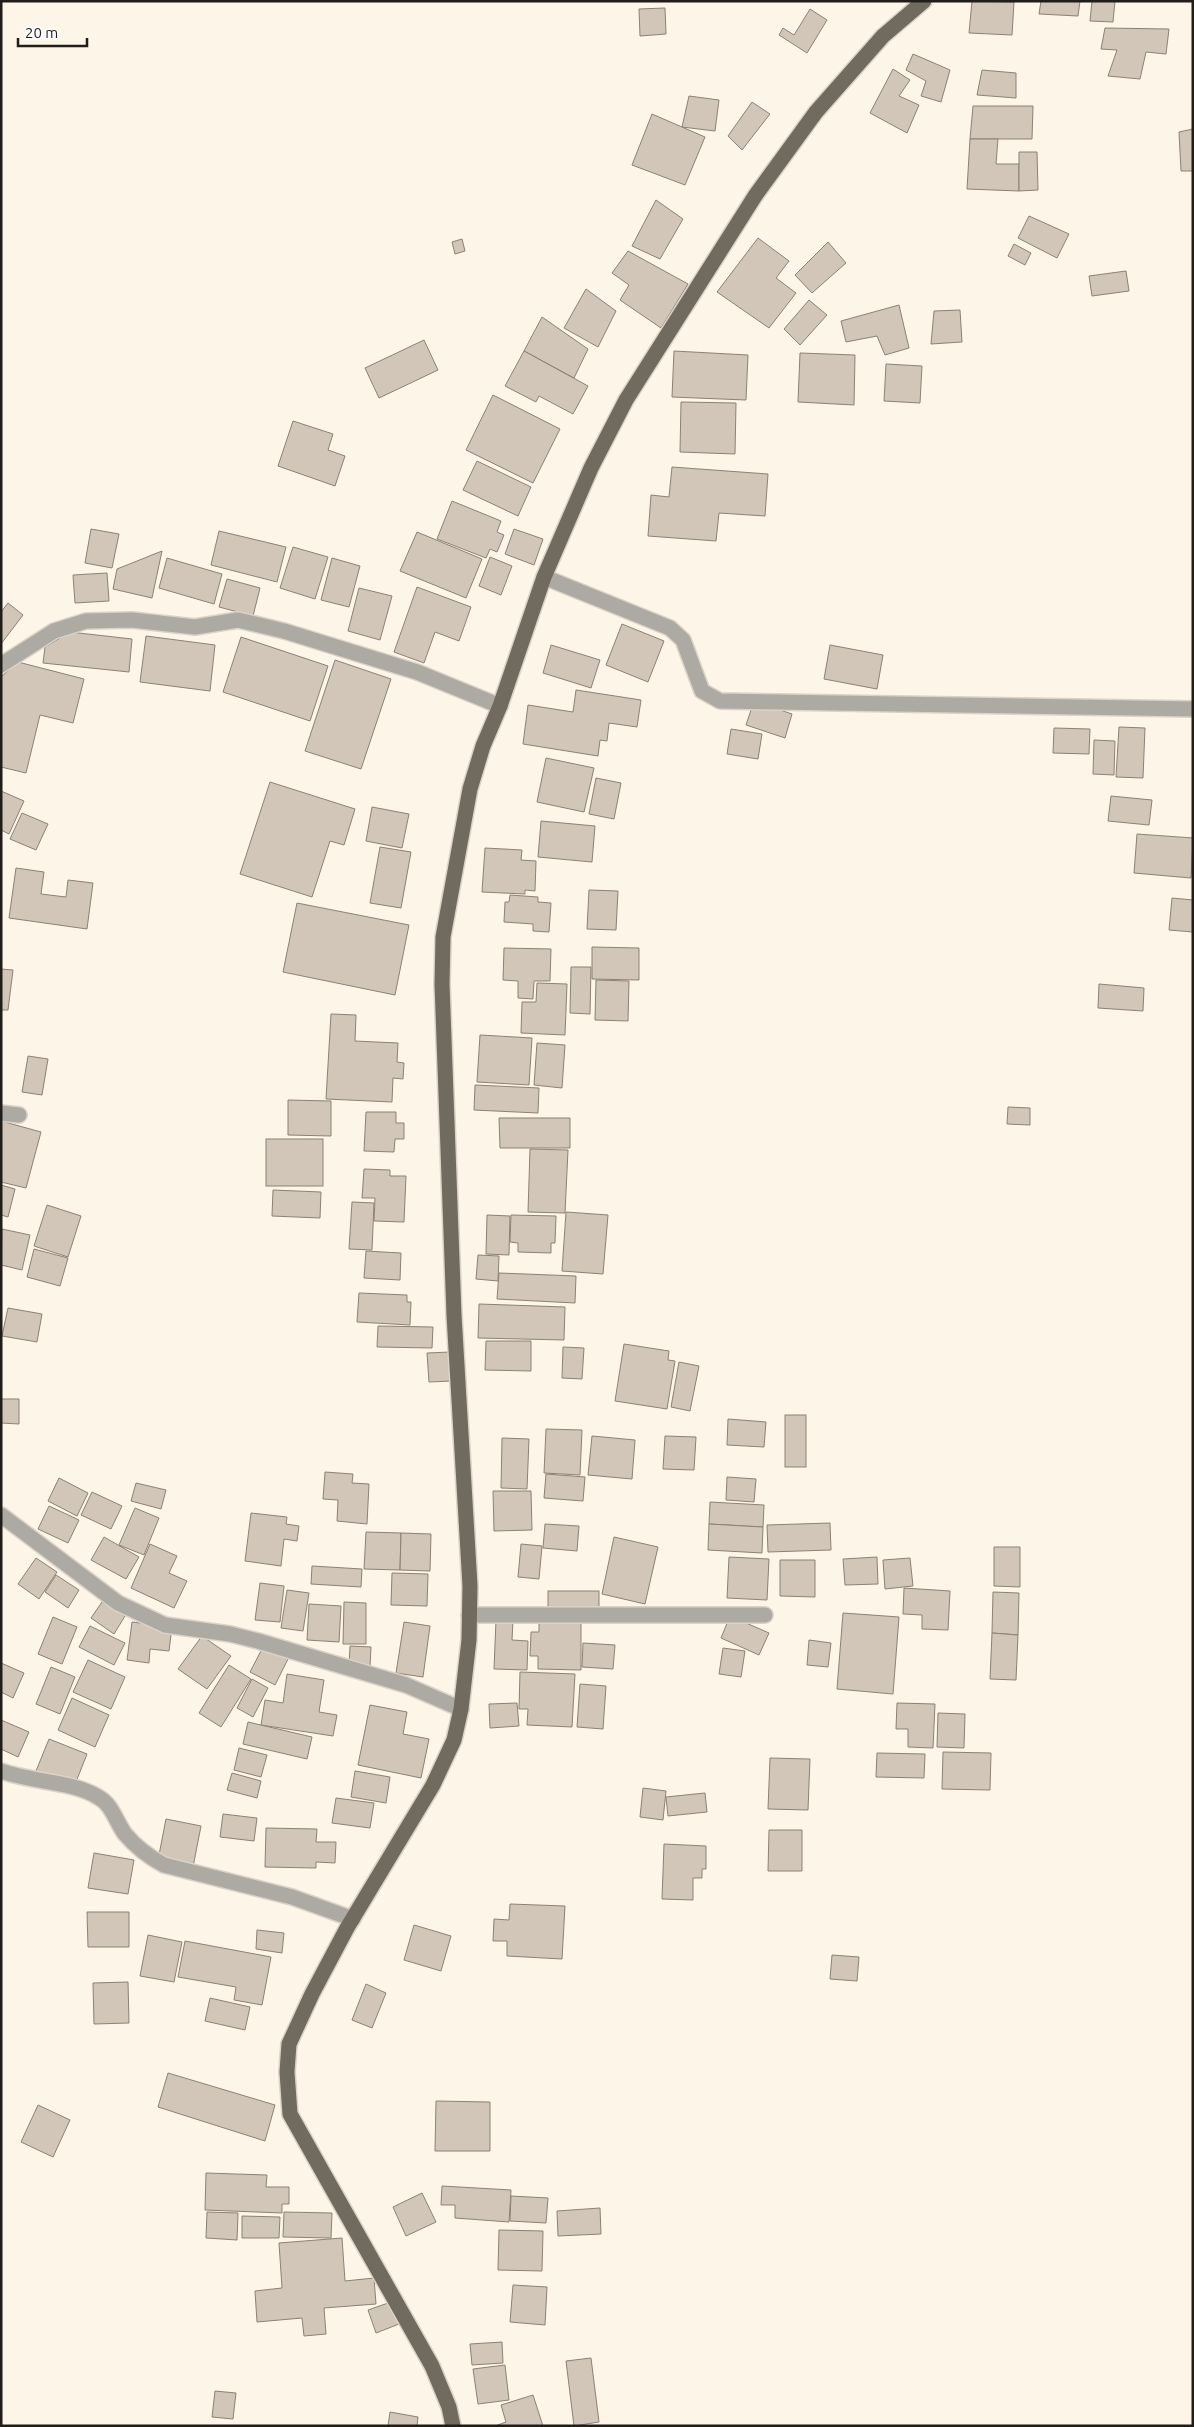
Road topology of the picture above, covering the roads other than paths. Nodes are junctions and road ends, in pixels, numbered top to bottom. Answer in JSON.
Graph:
{"nodes":[{"id":1,"x":924,"y":1,"type":"edge"},
{"id":2,"x":544,"y":576,"type":"junction"},
{"id":3,"x":1,"y":665,"type":"edge"},
{"id":4,"x":500,"y":706,"type":"junction"},
{"id":5,"x":1193,"y":709,"type":"edge"},
{"id":6,"x":1,"y":1114,"type":"edge"},
{"id":7,"x":19,"y":1115,"type":"dead end"},
{"id":8,"x":1,"y":1515,"type":"edge"},
{"id":9,"x":470,"y":1615,"type":"junction"},
{"id":10,"x":766,"y":1615,"type":"dead end"},
{"id":11,"x":461,"y":1709,"type":"junction"},
{"id":12,"x":1,"y":1772,"type":"edge"},
{"id":13,"x":353,"y":1919,"type":"junction"},
{"id":14,"x":453,"y":2426,"type":"edge"}],
"edges":[{"from":1,"to":2,"type":"main road"},
{"from":2,"to":4,"type":"main road"},
{"from":2,"to":5,"type":"street"},
{"from":3,"to":4,"type":"street"},
{"from":4,"to":9,"type":"main road"},
{"from":6,"to":7,"type":"street"},
{"from":8,"to":11,"type":"street"},
{"from":9,"to":10,"type":"street"},
{"from":9,"to":11,"type":"main road"},
{"from":11,"to":13,"type":"main road"},
{"from":12,"to":13,"type":"street"},
{"from":13,"to":14,"type":"main road"}]}
